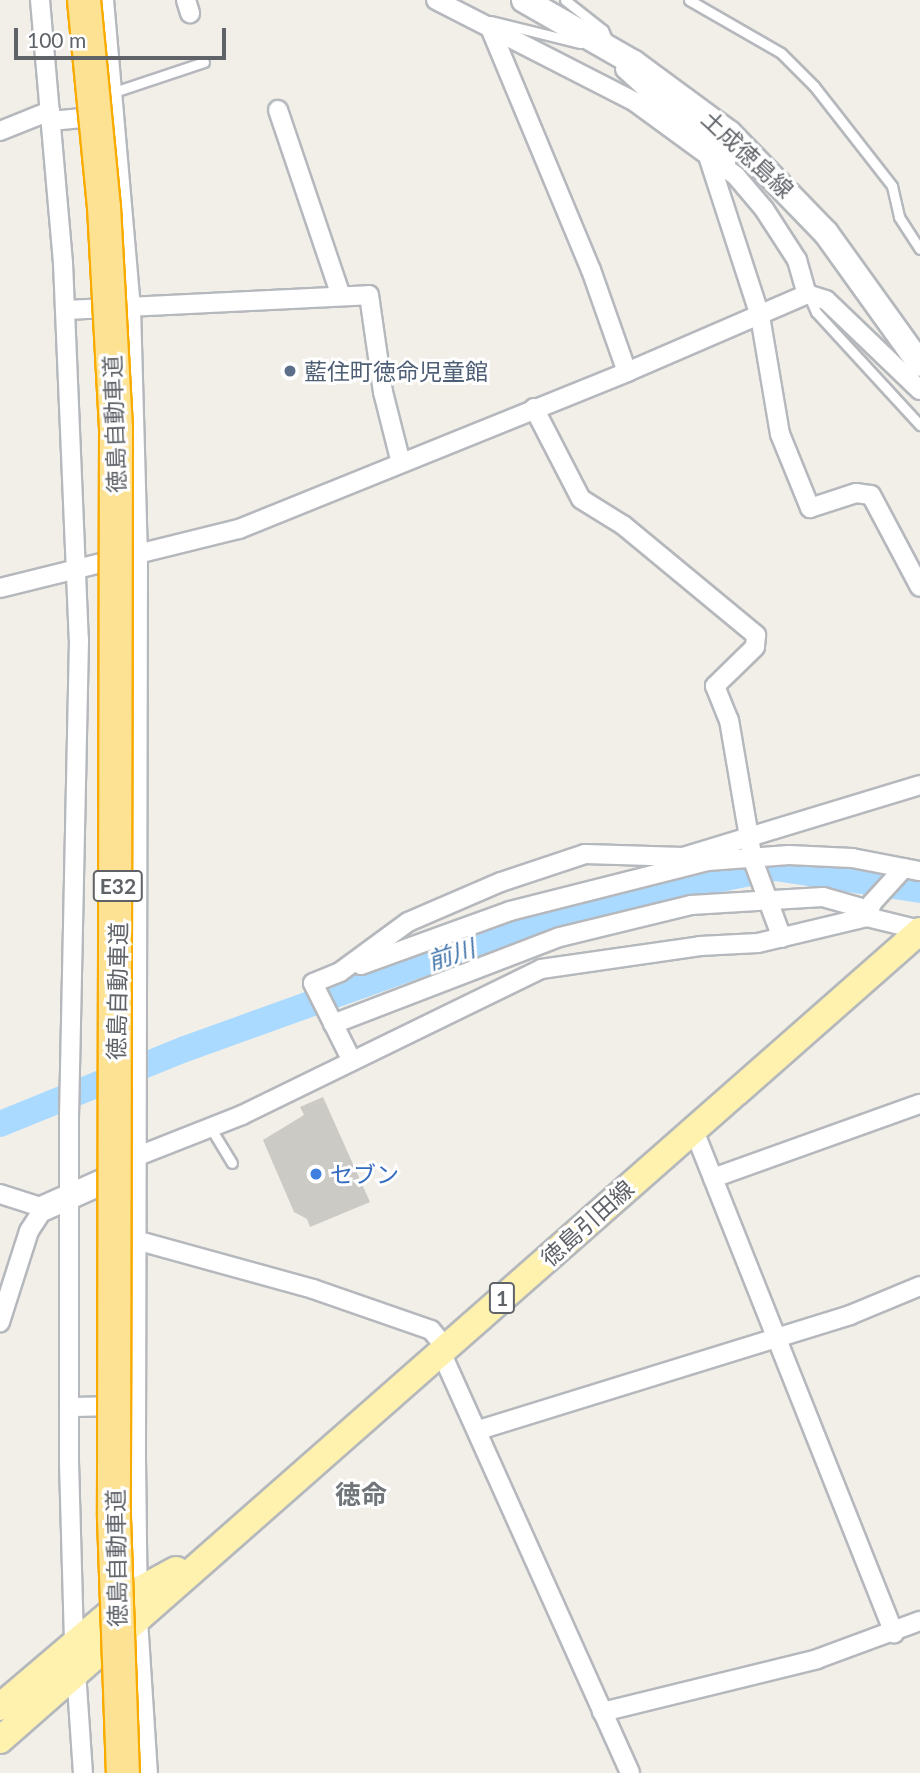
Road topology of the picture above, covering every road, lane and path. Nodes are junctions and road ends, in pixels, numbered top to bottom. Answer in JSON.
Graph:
{"nodes":[{"id":1,"x":40,"y":0,"type":"edge"},
{"id":2,"x":84,"y":0,"type":"edge"},
{"id":3,"x":101,"y":0,"type":"edge"},
{"id":4,"x":437,"y":0,"type":"edge"},
{"id":5,"x":524,"y":0,"type":"edge"},
{"id":6,"x":565,"y":0,"type":"edge"},
{"id":7,"x":689,"y":0,"type":"edge"},
{"id":8,"x":485,"y":27,"type":"junction"},
{"id":9,"x":608,"y":47,"type":"junction"},
{"id":10,"x":204,"y":62,"type":"dead end"},
{"id":11,"x":113,"y":104,"type":"junction"},
{"id":12,"x":278,"y":110,"type":"dead end"},
{"id":13,"x":50,"y":116,"type":"junction"},
{"id":14,"x":0,"y":131,"type":"edge"},
{"id":15,"x":708,"y":156,"type":"junction"},
{"id":16,"x":736,"y":176,"type":"junction"},
{"id":17,"x":920,"y":249,"type":"edge"},
{"id":18,"x":807,"y":294,"type":"junction"},
{"id":19,"x":341,"y":296,"type":"junction"},
{"id":20,"x":128,"y":308,"type":"junction"},
{"id":21,"x":65,"y":310,"type":"junction"},
{"id":22,"x":760,"y":316,"type":"junction"},
{"id":23,"x":920,"y":364,"type":"edge"},
{"id":24,"x":627,"y":372,"type":"junction"},
{"id":25,"x":920,"y":390,"type":"edge"},
{"id":26,"x":534,"y":408,"type":"junction"},
{"id":27,"x":920,"y":425,"type":"edge"},
{"id":28,"x":401,"y":463,"type":"junction"},
{"id":29,"x":135,"y":556,"type":"junction"},
{"id":30,"x":77,"y":570,"type":"junction"},
{"id":31,"x":920,"y":587,"type":"edge"},
{"id":32,"x":0,"y":588,"type":"edge"},
{"id":33,"x":920,"y":785,"type":"edge"},
{"id":34,"x":747,"y":835,"type":"junction"},
{"id":35,"x":753,"y":858,"type":"junction"},
{"id":36,"x":908,"y":871,"type":"edge"},
{"id":37,"x":765,"y":897,"type":"junction"},
{"id":38,"x":870,"y":910,"type":"junction"},
{"id":39,"x":920,"y":931,"type":"edge"},
{"id":40,"x":782,"y":938,"type":"junction"},
{"id":41,"x":340,"y":972,"type":"junction"},
{"id":42,"x":332,"y":1021,"type":"junction"},
{"id":43,"x":352,"y":1060,"type":"junction"},
{"id":44,"x":920,"y":1104,"type":"edge"},
{"id":45,"x":210,"y":1127,"type":"junction"},
{"id":46,"x":693,"y":1128,"type":"junction"},
{"id":47,"x":133,"y":1163,"type":"junction"},
{"id":48,"x":232,"y":1163,"type":"dead end"},
{"id":49,"x":713,"y":1178,"type":"junction"},
{"id":50,"x":0,"y":1194,"type":"edge"},
{"id":51,"x":69,"y":1195,"type":"junction"},
{"id":52,"x":44,"y":1208,"type":"junction"},
{"id":53,"x":132,"y":1239,"type":"junction"},
{"id":54,"x":920,"y":1286,"type":"edge"},
{"id":55,"x":0,"y":1322,"type":"edge"},
{"id":56,"x":775,"y":1337,"type":"junction"},
{"id":57,"x":443,"y":1350,"type":"junction"},
{"id":58,"x":133,"y":1406,"type":"junction"},
{"id":59,"x":69,"y":1407,"type":"junction"},
{"id":60,"x":480,"y":1430,"type":"junction"},
{"id":61,"x":223,"y":1544,"type":"junction"},
{"id":62,"x":134,"y":1593,"type":"junction"},
{"id":63,"x":135,"y":1620,"type":"junction"},
{"id":64,"x":920,"y":1621,"type":"edge"},
{"id":65,"x":894,"y":1633,"type":"junction"},
{"id":66,"x":74,"y":1643,"type":"junction"},
{"id":67,"x":76,"y":1671,"type":"junction"},
{"id":68,"x":602,"y":1712,"type":"junction"},
{"id":69,"x":2,"y":1724,"type":"edge"},
{"id":70,"x":83,"y":1773,"type":"edge"},
{"id":71,"x":123,"y":1773,"type":"edge"},
{"id":72,"x":145,"y":1773,"type":"edge"},
{"id":73,"x":630,"y":1773,"type":"edge"}],
"edges":[{"from":1,"to":13,"type":"street"},
{"from":2,"to":71,"type":"highway","name":"徳島自動車道","number":"E32","bridge":true},
{"from":3,"to":11,"type":"street"},
{"from":4,"to":8,"type":"street"},
{"from":5,"to":9,"type":"street","name":"土成徳島線"},
{"from":6,"to":9,"type":"lane"},
{"from":7,"to":17,"type":"lane"},
{"from":8,"to":9,"type":"lane"},
{"from":8,"to":15,"type":"street"},
{"from":8,"to":24,"type":"street"},
{"from":9,"to":16,"type":"street"},
{"from":9,"to":23,"type":"street","name":"土成徳島線"},
{"from":10,"to":11,"type":"lane"},
{"from":11,"to":13,"type":"street"},
{"from":11,"to":20,"type":"street"},
{"from":12,"to":19,"type":"street"},
{"from":13,"to":14,"type":"street"},
{"from":13,"to":21,"type":"street"},
{"from":15,"to":16,"type":"street"},
{"from":15,"to":22,"type":"street"},
{"from":16,"to":18,"type":"street"},
{"from":18,"to":22,"type":"street"},
{"from":18,"to":25,"type":"street"},
{"from":18,"to":27,"type":"lane"},
{"from":19,"to":20,"type":"street"},
{"from":19,"to":28,"type":"street"},
{"from":20,"to":21,"type":"street"},
{"from":20,"to":29,"type":"street"},
{"from":21,"to":30,"type":"street"},
{"from":22,"to":24,"type":"street"},
{"from":22,"to":31,"type":"street"},
{"from":24,"to":26,"type":"street"},
{"from":26,"to":28,"type":"street"},
{"from":26,"to":34,"type":"street"},
{"from":28,"to":29,"type":"street"},
{"from":29,"to":30,"type":"street"},
{"from":29,"to":47,"type":"street"},
{"from":30,"to":32,"type":"street"},
{"from":30,"to":51,"type":"street"},
{"from":33,"to":34,"type":"street"},
{"from":34,"to":35,"type":"street"},
{"from":34,"to":41,"type":"street"},
{"from":35,"to":36,"type":"street"},
{"from":35,"to":37,"type":"street"},
{"from":35,"to":41,"type":"street"},
{"from":36,"to":38,"type":"street"},
{"from":37,"to":38,"type":"street"},
{"from":37,"to":40,"type":"street"},
{"from":37,"to":42,"type":"street"},
{"from":38,"to":39,"type":"street"},
{"from":38,"to":40,"type":"street"},
{"from":39,"to":46,"type":"main road","name":"徳島引田線","number":"1"},
{"from":40,"to":43,"type":"street"},
{"from":41,"to":42,"type":"street"},
{"from":42,"to":43,"type":"street"},
{"from":43,"to":45,"type":"street"},
{"from":44,"to":49,"type":"street"},
{"from":45,"to":47,"type":"street"},
{"from":45,"to":48,"type":"lane"},
{"from":46,"to":49,"type":"street"},
{"from":46,"to":57,"type":"main road","name":"徳島引田線","number":"1"},
{"from":47,"to":51,"type":"street"},
{"from":47,"to":53,"type":"street"},
{"from":49,"to":56,"type":"street"},
{"from":50,"to":52,"type":"street"},
{"from":51,"to":52,"type":"street"},
{"from":51,"to":59,"type":"street"},
{"from":52,"to":55,"type":"street"},
{"from":53,"to":57,"type":"street"},
{"from":53,"to":58,"type":"street"},
{"from":54,"to":56,"type":"street"},
{"from":56,"to":60,"type":"street"},
{"from":56,"to":65,"type":"street"},
{"from":57,"to":60,"type":"street"},
{"from":57,"to":61,"type":"main road","name":"徳島引田線","number":"1"},
{"from":58,"to":59,"type":"street"},
{"from":58,"to":62,"type":"street"},
{"from":59,"to":66,"type":"street"},
{"from":60,"to":68,"type":"street"},
{"from":61,"to":62,"type":"main road","name":"徳島引田線","number":"1"},
{"from":61,"to":63,"type":"main road","name":"徳島引田線","number":"1"},
{"from":62,"to":63,"type":"street"},
{"from":62,"to":66,"type":"main road","name":"徳島引田線","number":"1"},
{"from":63,"to":67,"type":"main road","name":"徳島引田線","number":"1"},
{"from":63,"to":72,"type":"street"},
{"from":64,"to":65,"type":"street"},
{"from":65,"to":68,"type":"street"},
{"from":66,"to":69,"type":"main road","name":"徳島引田線","number":"1"},
{"from":67,"to":69,"type":"main road","name":"徳島引田線","number":"1"},
{"from":67,"to":70,"type":"street"},
{"from":68,"to":73,"type":"street"}]}
